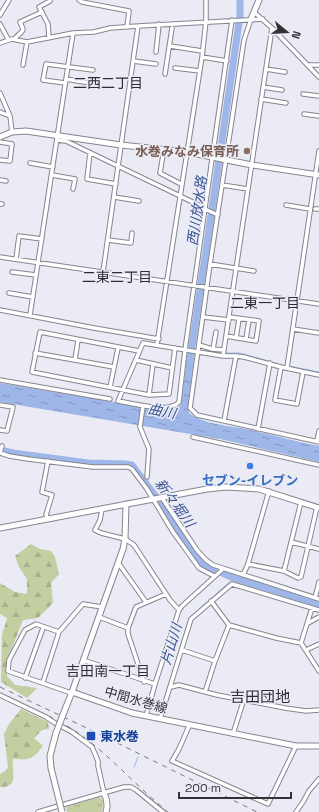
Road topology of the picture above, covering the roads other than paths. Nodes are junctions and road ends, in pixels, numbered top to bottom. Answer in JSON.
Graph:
{"nodes":[{"id":1,"x":9,"y":0,"type":"edge"},
{"id":2,"x":79,"y":0,"type":"edge"},
{"id":3,"x":206,"y":0,"type":"edge"},
{"id":4,"x":259,"y":0,"type":"edge"},
{"id":5,"x":50,"y":1,"type":"dead end"},
{"id":6,"x":1,"y":12,"type":"edge"},
{"id":7,"x":42,"y":12,"type":"junction"},
{"id":8,"x":254,"y":12,"type":"junction"},
{"id":9,"x":251,"y":19,"type":"junction"},
{"id":10,"x":262,"y":19,"type":"junction"},
{"id":11,"x":233,"y":20,"type":"junction"},
{"id":12,"x":206,"y":21,"type":"junction"},
{"id":13,"x":0,"y":24,"type":"edge"},
{"id":14,"x":160,"y":24,"type":"junction"},
{"id":15,"x":138,"y":26,"type":"junction"},
{"id":16,"x":127,"y":27,"type":"junction"},
{"id":17,"x":172,"y":28,"type":"dead end"},
{"id":18,"x":272,"y":28,"type":"junction"},
{"id":19,"x":73,"y":34,"type":"junction"},
{"id":20,"x":49,"y":38,"type":"junction"},
{"id":21,"x":15,"y":39,"type":"junction"},
{"id":22,"x":8,"y":40,"type":"junction"},
{"id":23,"x":27,"y":42,"type":"junction"},
{"id":24,"x":0,"y":43,"type":"edge"},
{"id":25,"x":170,"y":46,"type":"junction"},
{"id":26,"x":202,"y":51,"type":"junction"},
{"id":27,"x":156,"y":52,"type":"dead end"},
{"id":28,"x":202,"y":57,"type":"junction"},
{"id":29,"x":133,"y":61,"type":"junction"},
{"id":30,"x":227,"y":61,"type":"junction"},
{"id":31,"x":156,"y":64,"type":"dead end"},
{"id":32,"x":23,"y":65,"type":"dead end"},
{"id":33,"x":309,"y":65,"type":"junction"},
{"id":34,"x":319,"y":65,"type":"edge"},
{"id":35,"x":68,"y":67,"type":"junction"},
{"id":36,"x":175,"y":68,"type":"dead end"},
{"id":37,"x":266,"y":69,"type":"junction"},
{"id":38,"x":93,"y":70,"type":"dead end"},
{"id":39,"x":200,"y":71,"type":"junction"},
{"id":40,"x":285,"y":72,"type":"dead end"},
{"id":41,"x":165,"y":74,"type":"dead end"},
{"id":42,"x":319,"y":77,"type":"edge"},
{"id":43,"x":66,"y":81,"type":"junction"},
{"id":44,"x":90,"y":83,"type":"dead end"},
{"id":45,"x":263,"y":87,"type":"junction"},
{"id":46,"x":282,"y":90,"type":"dead end"},
{"id":47,"x":0,"y":93,"type":"edge"},
{"id":48,"x":303,"y":94,"type":"dead end"},
{"id":49,"x":319,"y":96,"type":"edge"},
{"id":50,"x":261,"y":98,"type":"junction"},
{"id":51,"x":286,"y":102,"type":"dead end"},
{"id":52,"x":0,"y":112,"type":"edge"},
{"id":53,"x":304,"y":114,"type":"dead end"},
{"id":54,"x":10,"y":116,"type":"junction"},
{"id":55,"x":319,"y":116,"type":"edge"},
{"id":56,"x":12,"y":132,"type":"junction"},
{"id":57,"x":0,"y":137,"type":"edge"},
{"id":58,"x":57,"y":138,"type":"junction"},
{"id":59,"x":0,"y":142,"type":"edge"},
{"id":60,"x":121,"y":145,"type":"junction"},
{"id":61,"x":164,"y":149,"type":"junction"},
{"id":62,"x":319,"y":151,"type":"edge"},
{"id":63,"x":188,"y":152,"type":"junction"},
{"id":64,"x":90,"y":153,"type":"junction"},
{"id":65,"x":213,"y":157,"type":"junction"},
{"id":66,"x":0,"y":160,"type":"edge"},
{"id":67,"x":225,"y":160,"type":"junction"},
{"id":68,"x":30,"y":164,"type":"dead end"},
{"id":69,"x":252,"y":165,"type":"junction"},
{"id":70,"x":53,"y":167,"type":"junction"},
{"id":71,"x":118,"y":167,"type":"junction"},
{"id":72,"x":52,"y":175,"type":"junction"},
{"id":73,"x":317,"y":175,"type":"edge"},
{"id":74,"x":0,"y":180,"type":"edge"},
{"id":75,"x":6,"y":181,"type":"dead end"},
{"id":76,"x":116,"y":184,"type":"junction"},
{"id":77,"x":181,"y":184,"type":"junction"},
{"id":78,"x":222,"y":185,"type":"junction"},
{"id":79,"x":73,"y":189,"type":"dead end"},
{"id":80,"x":248,"y":189,"type":"junction"},
{"id":81,"x":180,"y":196,"type":"junction"},
{"id":82,"x":114,"y":197,"type":"junction"},
{"id":83,"x":138,"y":201,"type":"dead end"},
{"id":84,"x":286,"y":205,"type":"dead end"},
{"id":85,"x":205,"y":209,"type":"junction"},
{"id":86,"x":310,"y":209,"type":"junction"},
{"id":87,"x":218,"y":215,"type":"junction"},
{"id":88,"x":132,"y":233,"type":"dead end"},
{"id":89,"x":42,"y":239,"type":"junction"},
{"id":90,"x":108,"y":240,"type":"junction"},
{"id":91,"x":0,"y":257,"type":"edge"},
{"id":92,"x":16,"y":259,"type":"junction"},
{"id":93,"x":38,"y":262,"type":"junction"},
{"id":94,"x":210,"y":264,"type":"junction"},
{"id":95,"x":237,"y":268,"type":"junction"},
{"id":96,"x":254,"y":271,"type":"dead end"},
{"id":97,"x":12,"y":272,"type":"dead end"},
{"id":98,"x":103,"y":272,"type":"junction"},
{"id":99,"x":36,"y":275,"type":"junction"},
{"id":100,"x":167,"y":281,"type":"junction"},
{"id":101,"x":195,"y":285,"type":"junction"},
{"id":102,"x":206,"y":287,"type":"junction"},
{"id":103,"x":233,"y":291,"type":"junction"},
{"id":104,"x":9,"y":293,"type":"dead end"},
{"id":105,"x":33,"y":297,"type":"junction"},
{"id":106,"x":297,"y":301,"type":"junction"},
{"id":107,"x":319,"y":304,"type":"edge"},
{"id":108,"x":0,"y":310,"type":"edge"},
{"id":109,"x":30,"y":315,"type":"junction"},
{"id":110,"x":203,"y":317,"type":"junction"},
{"id":111,"x":229,"y":319,"type":"junction"},
{"id":112,"x":239,"y":319,"type":"junction"},
{"id":113,"x":249,"y":320,"type":"junction"},
{"id":114,"x":293,"y":329,"type":"junction"},
{"id":115,"x":216,"y":332,"type":"dead end"},
{"id":116,"x":319,"y":333,"type":"edge"},
{"id":117,"x":226,"y":336,"type":"junction"},
{"id":118,"x":236,"y":338,"type":"junction"},
{"id":119,"x":159,"y":339,"type":"junction"},
{"id":120,"x":246,"y":339,"type":"junction"},
{"id":121,"x":78,"y":340,"type":"junction"},
{"id":122,"x":158,"y":344,"type":"junction"},
{"id":123,"x":199,"y":345,"type":"junction"},
{"id":124,"x":118,"y":348,"type":"junction"},
{"id":125,"x":175,"y":348,"type":"junction"},
{"id":126,"x":213,"y":349,"type":"junction"},
{"id":127,"x":186,"y":350,"type":"junction"},
{"id":128,"x":224,"y":350,"type":"junction"},
{"id":129,"x":139,"y":351,"type":"junction"},
{"id":130,"x":196,"y":352,"type":"junction"},
{"id":131,"x":36,"y":353,"type":"junction"},
{"id":132,"x":223,"y":356,"type":"junction"},
{"id":133,"x":236,"y":356,"type":"junction"},
{"id":134,"x":75,"y":360,"type":"junction"},
{"id":135,"x":136,"y":360,"type":"junction"},
{"id":136,"x":270,"y":363,"type":"junction"},
{"id":137,"x":153,"y":364,"type":"junction"},
{"id":138,"x":114,"y":367,"type":"junction"},
{"id":139,"x":281,"y":367,"type":"junction"},
{"id":140,"x":172,"y":368,"type":"junction"},
{"id":141,"x":287,"y":368,"type":"junction"},
{"id":142,"x":303,"y":372,"type":"junction"},
{"id":143,"x":319,"y":375,"type":"edge"},
{"id":144,"x":0,"y":380,"type":"edge"},
{"id":145,"x":110,"y":387,"type":"junction"},
{"id":146,"x":122,"y":390,"type":"junction"},
{"id":147,"x":149,"y":395,"type":"junction"},
{"id":148,"x":110,"y":399,"type":"dead end"},
{"id":149,"x":0,"y":405,"type":"edge"},
{"id":150,"x":143,"y":406,"type":"junction"},
{"id":151,"x":224,"y":421,"type":"junction"},
{"id":152,"x":258,"y":429,"type":"junction"},
{"id":153,"x":0,"y":430,"type":"edge"},
{"id":154,"x":319,"y":431,"type":"edge"},
{"id":155,"x":193,"y":437,"type":"dead end"},
{"id":156,"x":318,"y":442,"type":"edge"},
{"id":157,"x":2,"y":446,"type":"dead end"},
{"id":158,"x":0,"y":453,"type":"edge"},
{"id":159,"x":48,"y":461,"type":"junction"},
{"id":160,"x":319,"y":465,"type":"edge"},
{"id":161,"x":147,"y":477,"type":"dead end"},
{"id":162,"x":269,"y":491,"type":"junction"},
{"id":163,"x":162,"y":498,"type":"junction"},
{"id":164,"x":152,"y":499,"type":"junction"},
{"id":165,"x":301,"y":502,"type":"junction"},
{"id":166,"x":126,"y":504,"type":"junction"},
{"id":167,"x":318,"y":508,"type":"edge"},
{"id":168,"x":102,"y":509,"type":"junction"},
{"id":169,"x":48,"y":519,"type":"junction"},
{"id":170,"x":0,"y":528,"type":"edge"},
{"id":171,"x":125,"y":539,"type":"junction"},
{"id":172,"x":291,"y":542,"type":"junction"},
{"id":173,"x":308,"y":546,"type":"junction"},
{"id":174,"x":319,"y":549,"type":"edge"},
{"id":175,"x":119,"y":564,"type":"junction"},
{"id":176,"x":248,"y":564,"type":"junction"},
{"id":177,"x":223,"y":568,"type":"junction"},
{"id":178,"x":284,"y":571,"type":"junction"},
{"id":179,"x":244,"y":574,"type":"junction"},
{"id":180,"x":214,"y":576,"type":"junction"},
{"id":181,"x":319,"y":582,"type":"edge"},
{"id":182,"x":166,"y":594,"type":"junction"},
{"id":183,"x":317,"y":599,"type":"edge"},
{"id":184,"x":211,"y":601,"type":"junction"},
{"id":185,"x":146,"y":602,"type":"junction"},
{"id":186,"x":102,"y":607,"type":"junction"},
{"id":187,"x":312,"y":608,"type":"junction"},
{"id":188,"x":179,"y":610,"type":"junction"},
{"id":189,"x":319,"y":610,"type":"edge"},
{"id":190,"x":99,"y":617,"type":"junction"},
{"id":191,"x":319,"y":617,"type":"edge"},
{"id":192,"x":308,"y":624,"type":"junction"},
{"id":193,"x":229,"y":625,"type":"junction"},
{"id":194,"x":43,"y":628,"type":"junction"},
{"id":195,"x":128,"y":628,"type":"junction"},
{"id":196,"x":59,"y":632,"type":"junction"},
{"id":197,"x":301,"y":643,"type":"junction"},
{"id":198,"x":319,"y":644,"type":"edge"},
{"id":199,"x":182,"y":650,"type":"junction"},
{"id":200,"x":306,"y":650,"type":"junction"},
{"id":201,"x":83,"y":660,"type":"junction"},
{"id":202,"x":215,"y":661,"type":"junction"},
{"id":203,"x":319,"y":670,"type":"edge"},
{"id":204,"x":25,"y":678,"type":"junction"},
{"id":205,"x":43,"y":682,"type":"junction"},
{"id":206,"x":144,"y":682,"type":"junction"},
{"id":207,"x":155,"y":684,"type":"junction"},
{"id":208,"x":171,"y":687,"type":"junction"},
{"id":209,"x":71,"y":692,"type":"junction"},
{"id":210,"x":205,"y":692,"type":"junction"},
{"id":211,"x":0,"y":695,"type":"edge"},
{"id":212,"x":244,"y":699,"type":"junction"},
{"id":213,"x":319,"y":710,"type":"edge"},
{"id":214,"x":146,"y":716,"type":"junction"},
{"id":215,"x":160,"y":719,"type":"junction"},
{"id":216,"x":189,"y":726,"type":"junction"},
{"id":217,"x":233,"y":734,"type":"junction"},
{"id":218,"x":296,"y":746,"type":"junction"},
{"id":219,"x":319,"y":746,"type":"edge"},
{"id":220,"x":319,"y":779,"type":"edge"},
{"id":221,"x":104,"y":793,"type":"junction"},
{"id":222,"x":38,"y":812,"type":"edge"},
{"id":223,"x":62,"y":812,"type":"edge"},
{"id":224,"x":106,"y":812,"type":"edge"},
{"id":225,"x":163,"y":812,"type":"edge"},
{"id":226,"x":296,"y":812,"type":"edge"}],
"edges":[{"from":1,"to":6,"type":"street"},
{"from":2,"to":16,"type":"street"},
{"from":3,"to":12,"type":"street"},
{"from":4,"to":8,"type":"main road"},
{"from":5,"to":7,"type":"street"},
{"from":7,"to":20,"type":"street"},
{"from":7,"to":21,"type":"street"},
{"from":8,"to":9,"type":"main road"},
{"from":8,"to":10,"type":"street"},
{"from":9,"to":10,"type":"street"},
{"from":9,"to":11,"type":"street"},
{"from":9,"to":67,"type":"street"},
{"from":10,"to":18,"type":"street"},
{"from":11,"to":12,"type":"street"},
{"from":11,"to":30,"type":"street"},
{"from":12,"to":14,"type":"street"},
{"from":12,"to":26,"type":"street"},
{"from":13,"to":22,"type":"street"},
{"from":14,"to":15,"type":"street"},
{"from":14,"to":27,"type":"street"},
{"from":15,"to":16,"type":"street"},
{"from":15,"to":29,"type":"street"},
{"from":16,"to":19,"type":"street"},
{"from":17,"to":25,"type":"street"},
{"from":18,"to":33,"type":"street"},
{"from":18,"to":37,"type":"street"},
{"from":19,"to":20,"type":"street"},
{"from":19,"to":35,"type":"street"},
{"from":20,"to":23,"type":"street"},
{"from":21,"to":22,"type":"street"},
{"from":21,"to":23,"type":"street"},
{"from":22,"to":24,"type":"street"},
{"from":23,"to":32,"type":"street"},
{"from":25,"to":26,"type":"street"},
{"from":25,"to":41,"type":"street"},
{"from":26,"to":28,"type":"street"},
{"from":28,"to":30,"type":"street"},
{"from":28,"to":39,"type":"street"},
{"from":29,"to":31,"type":"street"},
{"from":29,"to":60,"type":"street"},
{"from":30,"to":65,"type":"street"},
{"from":33,"to":34,"type":"street"},
{"from":33,"to":42,"type":"street"},
{"from":35,"to":38,"type":"street"},
{"from":35,"to":43,"type":"street"},
{"from":35,"to":43,"type":"street"},
{"from":36,"to":39,"type":"street"},
{"from":37,"to":40,"type":"street"},
{"from":37,"to":45,"type":"street"},
{"from":39,"to":63,"type":"street"},
{"from":43,"to":44,"type":"street"},
{"from":43,"to":58,"type":"street"},
{"from":45,"to":46,"type":"street"},
{"from":45,"to":50,"type":"street"},
{"from":47,"to":54,"type":"street"},
{"from":48,"to":49,"type":"street"},
{"from":50,"to":51,"type":"street"},
{"from":50,"to":69,"type":"street"},
{"from":52,"to":54,"type":"street"},
{"from":53,"to":55,"type":"street"},
{"from":54,"to":56,"type":"street"},
{"from":56,"to":57,"type":"main road"},
{"from":56,"to":58,"type":"main road"},
{"from":58,"to":60,"type":"main road"},
{"from":58,"to":64,"type":"street"},
{"from":58,"to":70,"type":"street"},
{"from":59,"to":66,"type":"street"},
{"from":60,"to":61,"type":"main road"},
{"from":60,"to":71,"type":"street"},
{"from":61,"to":63,"type":"main road"},
{"from":61,"to":77,"type":"street"},
{"from":62,"to":73,"type":"street"},
{"from":63,"to":65,"type":"main road"},
{"from":63,"to":77,"type":"street"},
{"from":64,"to":71,"type":"street"},
{"from":64,"to":76,"type":"street"},
{"from":65,"to":67,"type":"main road"},
{"from":65,"to":85,"type":"street"},
{"from":67,"to":69,"type":"main road"},
{"from":67,"to":78,"type":"street"},
{"from":68,"to":70,"type":"street"},
{"from":69,"to":73,"type":"main road"},
{"from":69,"to":80,"type":"street"},
{"from":70,"to":72,"type":"street"},
{"from":71,"to":76,"type":"street"},
{"from":71,"to":81,"type":"street"},
{"from":72,"to":79,"type":"street"},
{"from":72,"to":89,"type":"street"},
{"from":73,"to":86,"type":"street"},
{"from":74,"to":75,"type":"street"},
{"from":76,"to":82,"type":"street"},
{"from":77,"to":81,"type":"street"},
{"from":78,"to":80,"type":"street"},
{"from":78,"to":87,"type":"street"},
{"from":80,"to":95,"type":"street"},
{"from":81,"to":85,"type":"street"},
{"from":81,"to":100,"type":"street"},
{"from":82,"to":83,"type":"street"},
{"from":82,"to":90,"type":"street"},
{"from":84,"to":86,"type":"street"},
{"from":85,"to":87,"type":"street"},
{"from":85,"to":101,"type":"street"},
{"from":86,"to":106,"type":"street"},
{"from":87,"to":94,"type":"street"},
{"from":88,"to":90,"type":"street"},
{"from":89,"to":92,"type":"street"},
{"from":89,"to":93,"type":"street"},
{"from":90,"to":98,"type":"street"},
{"from":91,"to":92,"type":"street"},
{"from":92,"to":93,"type":"street"},
{"from":93,"to":98,"type":"street"},
{"from":93,"to":99,"type":"street"},
{"from":94,"to":95,"type":"street"},
{"from":94,"to":102,"type":"street"},
{"from":95,"to":96,"type":"street"},
{"from":95,"to":103,"type":"street"},
{"from":97,"to":99,"type":"street"},
{"from":98,"to":100,"type":"street"},
{"from":99,"to":105,"type":"street"},
{"from":100,"to":101,"type":"street"},
{"from":100,"to":119,"type":"street"},
{"from":101,"to":102,"type":"street"},
{"from":101,"to":127,"type":"street"},
{"from":102,"to":103,"type":"street"},
{"from":102,"to":110,"type":"street"},
{"from":103,"to":106,"type":"street"},
{"from":103,"to":111,"type":"street"},
{"from":104,"to":105,"type":"street"},
{"from":105,"to":109,"type":"street"},
{"from":106,"to":107,"type":"street"},
{"from":106,"to":114,"type":"street"},
{"from":108,"to":109,"type":"street"},
{"from":109,"to":119,"type":"street"},
{"from":110,"to":111,"type":"street"},
{"from":110,"to":123,"type":"street"},
{"from":111,"to":112,"type":"street"},
{"from":111,"to":117,"type":"street"},
{"from":112,"to":113,"type":"street"},
{"from":112,"to":118,"type":"street"},
{"from":113,"to":120,"type":"street"},
{"from":113,"to":120,"type":"street"},
{"from":114,"to":116,"type":"street"},
{"from":114,"to":141,"type":"street"},
{"from":115,"to":126,"type":"street"},
{"from":117,"to":118,"type":"street"},
{"from":117,"to":128,"type":"street"},
{"from":118,"to":120,"type":"street"},
{"from":119,"to":122,"type":"street"},
{"from":121,"to":124,"type":"street"},
{"from":121,"to":131,"type":"street"},
{"from":121,"to":134,"type":"street"},
{"from":122,"to":125,"type":"street"},
{"from":122,"to":129,"type":"street"},
{"from":123,"to":126,"type":"street"},
{"from":123,"to":130,"type":"street"},
{"from":124,"to":129,"type":"street"},
{"from":124,"to":138,"type":"street"},
{"from":125,"to":127,"type":"street"},
{"from":125,"to":140,"type":"street"},
{"from":126,"to":128,"type":"street"},
{"from":127,"to":130,"type":"street"},
{"from":127,"to":150,"type":"street"},
{"from":128,"to":132,"type":"street"},
{"from":129,"to":135,"type":"street"},
{"from":130,"to":132,"type":"street"},
{"from":130,"to":151,"type":"street"},
{"from":131,"to":134,"type":"street"},
{"from":131,"to":145,"type":"street"},
{"from":132,"to":133,"type":"street"},
{"from":133,"to":136,"type":"street"},
{"from":133,"to":151,"type":"street"},
{"from":134,"to":138,"type":"street"},
{"from":135,"to":137,"type":"street"},
{"from":135,"to":146,"type":"street"},
{"from":136,"to":139,"type":"street"},
{"from":136,"to":152,"type":"street"},
{"from":137,"to":140,"type":"street"},
{"from":137,"to":147,"type":"street"},
{"from":138,"to":145,"type":"street"},
{"from":139,"to":141,"type":"street"},
{"from":139,"to":142,"type":"street"},
{"from":140,"to":147,"type":"street"},
{"from":141,"to":142,"type":"street"},
{"from":142,"to":143,"type":"street"},
{"from":144,"to":148,"type":"street"},
{"from":145,"to":146,"type":"street"},
{"from":146,"to":147,"type":"street"},
{"from":146,"to":150,"type":"street"},
{"from":149,"to":153,"type":"street"},
{"from":150,"to":161,"type":"street"},
{"from":151,"to":152,"type":"street"},
{"from":152,"to":156,"type":"street"},
{"from":154,"to":156,"type":"street"},
{"from":155,"to":160,"type":"street"},
{"from":157,"to":158,"type":"street"},
{"from":158,"to":159,"type":"street"},
{"from":159,"to":164,"type":"street"},
{"from":159,"to":169,"type":"street"},
{"from":162,"to":163,"type":"main road"},
{"from":162,"to":165,"type":"main road"},
{"from":162,"to":176,"type":"street"},
{"from":163,"to":164,"type":"main road"},
{"from":163,"to":177,"type":"street"},
{"from":164,"to":166,"type":"main road"},
{"from":164,"to":180,"type":"street"},
{"from":165,"to":167,"type":"main road"},
{"from":165,"to":172,"type":"street"},
{"from":166,"to":168,"type":"main road"},
{"from":166,"to":171,"type":"main road"},
{"from":167,"to":173,"type":"street"},
{"from":168,"to":169,"type":"main road"},
{"from":168,"to":171,"type":"street"},
{"from":169,"to":170,"type":"main road"},
{"from":171,"to":175,"type":"main road"},
{"from":171,"to":182,"type":"street"},
{"from":172,"to":173,"type":"street"},
{"from":172,"to":178,"type":"street"},
{"from":173,"to":174,"type":"street"},
{"from":173,"to":178,"type":"street"},
{"from":175,"to":185,"type":"street"},
{"from":175,"to":186,"type":"main road"},
{"from":176,"to":178,"type":"street"},
{"from":176,"to":179,"type":"street"},
{"from":177,"to":179,"type":"street"},
{"from":177,"to":180,"type":"street"},
{"from":179,"to":183,"type":"street"},
{"from":180,"to":188,"type":"street"},
{"from":181,"to":183,"type":"street"},
{"from":182,"to":185,"type":"street"},
{"from":182,"to":188,"type":"street"},
{"from":184,"to":187,"type":"street"},
{"from":184,"to":193,"type":"street"},
{"from":184,"to":199,"type":"street"},
{"from":185,"to":195,"type":"street"},
{"from":186,"to":190,"type":"main road"},
{"from":186,"to":196,"type":"street"},
{"from":187,"to":189,"type":"street"},
{"from":187,"to":192,"type":"street"},
{"from":188,"to":207,"type":"street"},
{"from":190,"to":195,"type":"street"},
{"from":190,"to":201,"type":"main road"},
{"from":191,"to":192,"type":"street"},
{"from":192,"to":197,"type":"street"},
{"from":193,"to":197,"type":"street"},
{"from":193,"to":202,"type":"street"},
{"from":194,"to":196,"type":"street"},
{"from":194,"to":204,"type":"street"},
{"from":194,"to":204,"type":"street"},
{"from":195,"to":206,"type":"street"},
{"from":196,"to":205,"type":"street"},
{"from":197,"to":200,"type":"street"},
{"from":198,"to":200,"type":"street"},
{"from":199,"to":202,"type":"street"},
{"from":199,"to":208,"type":"street"},
{"from":200,"to":203,"type":"street"},
{"from":201,"to":206,"type":"street"},
{"from":201,"to":209,"type":"main road"},
{"from":202,"to":210,"type":"street"},
{"from":204,"to":205,"type":"street"},
{"from":205,"to":209,"type":"street"},
{"from":206,"to":207,"type":"street"},
{"from":207,"to":214,"type":"street"},
{"from":208,"to":210,"type":"street"},
{"from":208,"to":215,"type":"street"},
{"from":209,"to":214,"type":"main road","name":"中間水巻線"},
{"from":209,"to":223,"type":"main road","bridge":true},
{"from":210,"to":212,"type":"street"},
{"from":211,"to":221,"type":"street"},
{"from":212,"to":213,"type":"street"},
{"from":212,"to":217,"type":"street"},
{"from":214,"to":215,"type":"main road","name":"中間水巻線"},
{"from":215,"to":216,"type":"main road","name":"中間水巻線"},
{"from":216,"to":217,"type":"main road","name":"中間水巻線"},
{"from":216,"to":218,"type":"street"},
{"from":217,"to":218,"type":"main road","name":"中間水巻線"},
{"from":218,"to":219,"type":"main road","name":"中間水巻線"},
{"from":220,"to":226,"type":"street"},
{"from":221,"to":222,"type":"street"},
{"from":221,"to":224,"type":"main road"},
{"from":221,"to":225,"type":"street"}]}
